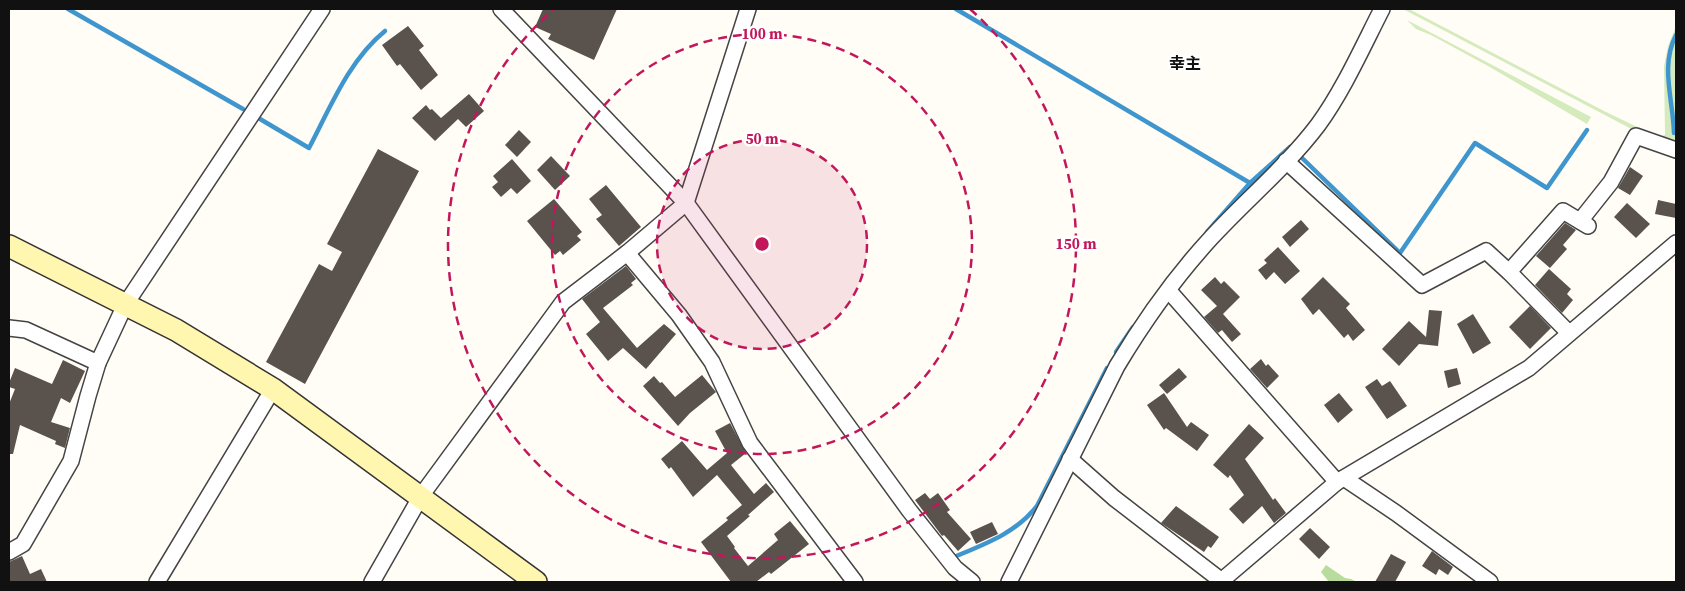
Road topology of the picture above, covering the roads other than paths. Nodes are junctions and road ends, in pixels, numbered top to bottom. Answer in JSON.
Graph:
{"nodes":[{"id":1,"x":322,"y":9,"type":"edge"},
{"id":2,"x":501,"y":9,"type":"edge"},
{"id":3,"x":748,"y":9,"type":"edge"},
{"id":4,"x":1382,"y":9,"type":"edge"},
{"id":5,"x":1676,"y":150,"type":"edge"},
{"id":6,"x":1286,"y":161,"type":"junction"},
{"id":7,"x":686,"y":203,"type":"junction"},
{"id":8,"x":1676,"y":243,"type":"edge"},
{"id":9,"x":9,"y":246,"type":"edge"},
{"id":10,"x":627,"y":253,"type":"junction"},
{"id":11,"x":1509,"y":272,"type":"junction"},
{"id":12,"x":1169,"y":291,"type":"junction"},
{"id":13,"x":125,"y":305,"type":"junction"},
{"id":14,"x":9,"y":328,"type":"edge"},
{"id":15,"x":1569,"y":334,"type":"junction"},
{"id":16,"x":98,"y":364,"type":"junction"},
{"id":17,"x":273,"y":388,"type":"junction"},
{"id":18,"x":1070,"y":459,"type":"junction"},
{"id":19,"x":1341,"y":480,"type":"junction"},
{"id":20,"x":421,"y":496,"type":"junction"},
{"id":21,"x":12,"y":547,"type":"edge"},
{"id":22,"x":157,"y":582,"type":"edge"},
{"id":23,"x":372,"y":582,"type":"edge"},
{"id":24,"x":536,"y":582,"type":"edge"},
{"id":25,"x":855,"y":582,"type":"edge"},
{"id":26,"x":972,"y":582,"type":"edge"},
{"id":27,"x":1009,"y":582,"type":"edge"},
{"id":28,"x":1221,"y":582,"type":"edge"},
{"id":29,"x":1490,"y":582,"type":"edge"}],
"edges":[{"from":1,"to":13,"type":"street"},
{"from":2,"to":7,"type":"street"},
{"from":3,"to":7,"type":"street"},
{"from":4,"to":6,"type":"street"},
{"from":5,"to":11,"type":"street"},
{"from":6,"to":11,"type":"street"},
{"from":6,"to":12,"type":"street"},
{"from":7,"to":10,"type":"street"},
{"from":7,"to":26,"type":"street"},
{"from":8,"to":15,"type":"street"},
{"from":9,"to":13,"type":"street"},
{"from":10,"to":20,"type":"street"},
{"from":10,"to":25,"type":"street"},
{"from":11,"to":15,"type":"street"},
{"from":12,"to":18,"type":"street"},
{"from":12,"to":19,"type":"street"},
{"from":13,"to":16,"type":"street"},
{"from":13,"to":17,"type":"street"},
{"from":14,"to":16,"type":"street"},
{"from":15,"to":19,"type":"street"},
{"from":16,"to":21,"type":"street"},
{"from":17,"to":20,"type":"street"},
{"from":17,"to":22,"type":"street"},
{"from":18,"to":27,"type":"street"},
{"from":18,"to":28,"type":"street"},
{"from":19,"to":28,"type":"street"},
{"from":19,"to":29,"type":"street"},
{"from":20,"to":23,"type":"street"},
{"from":20,"to":24,"type":"street"}]}
